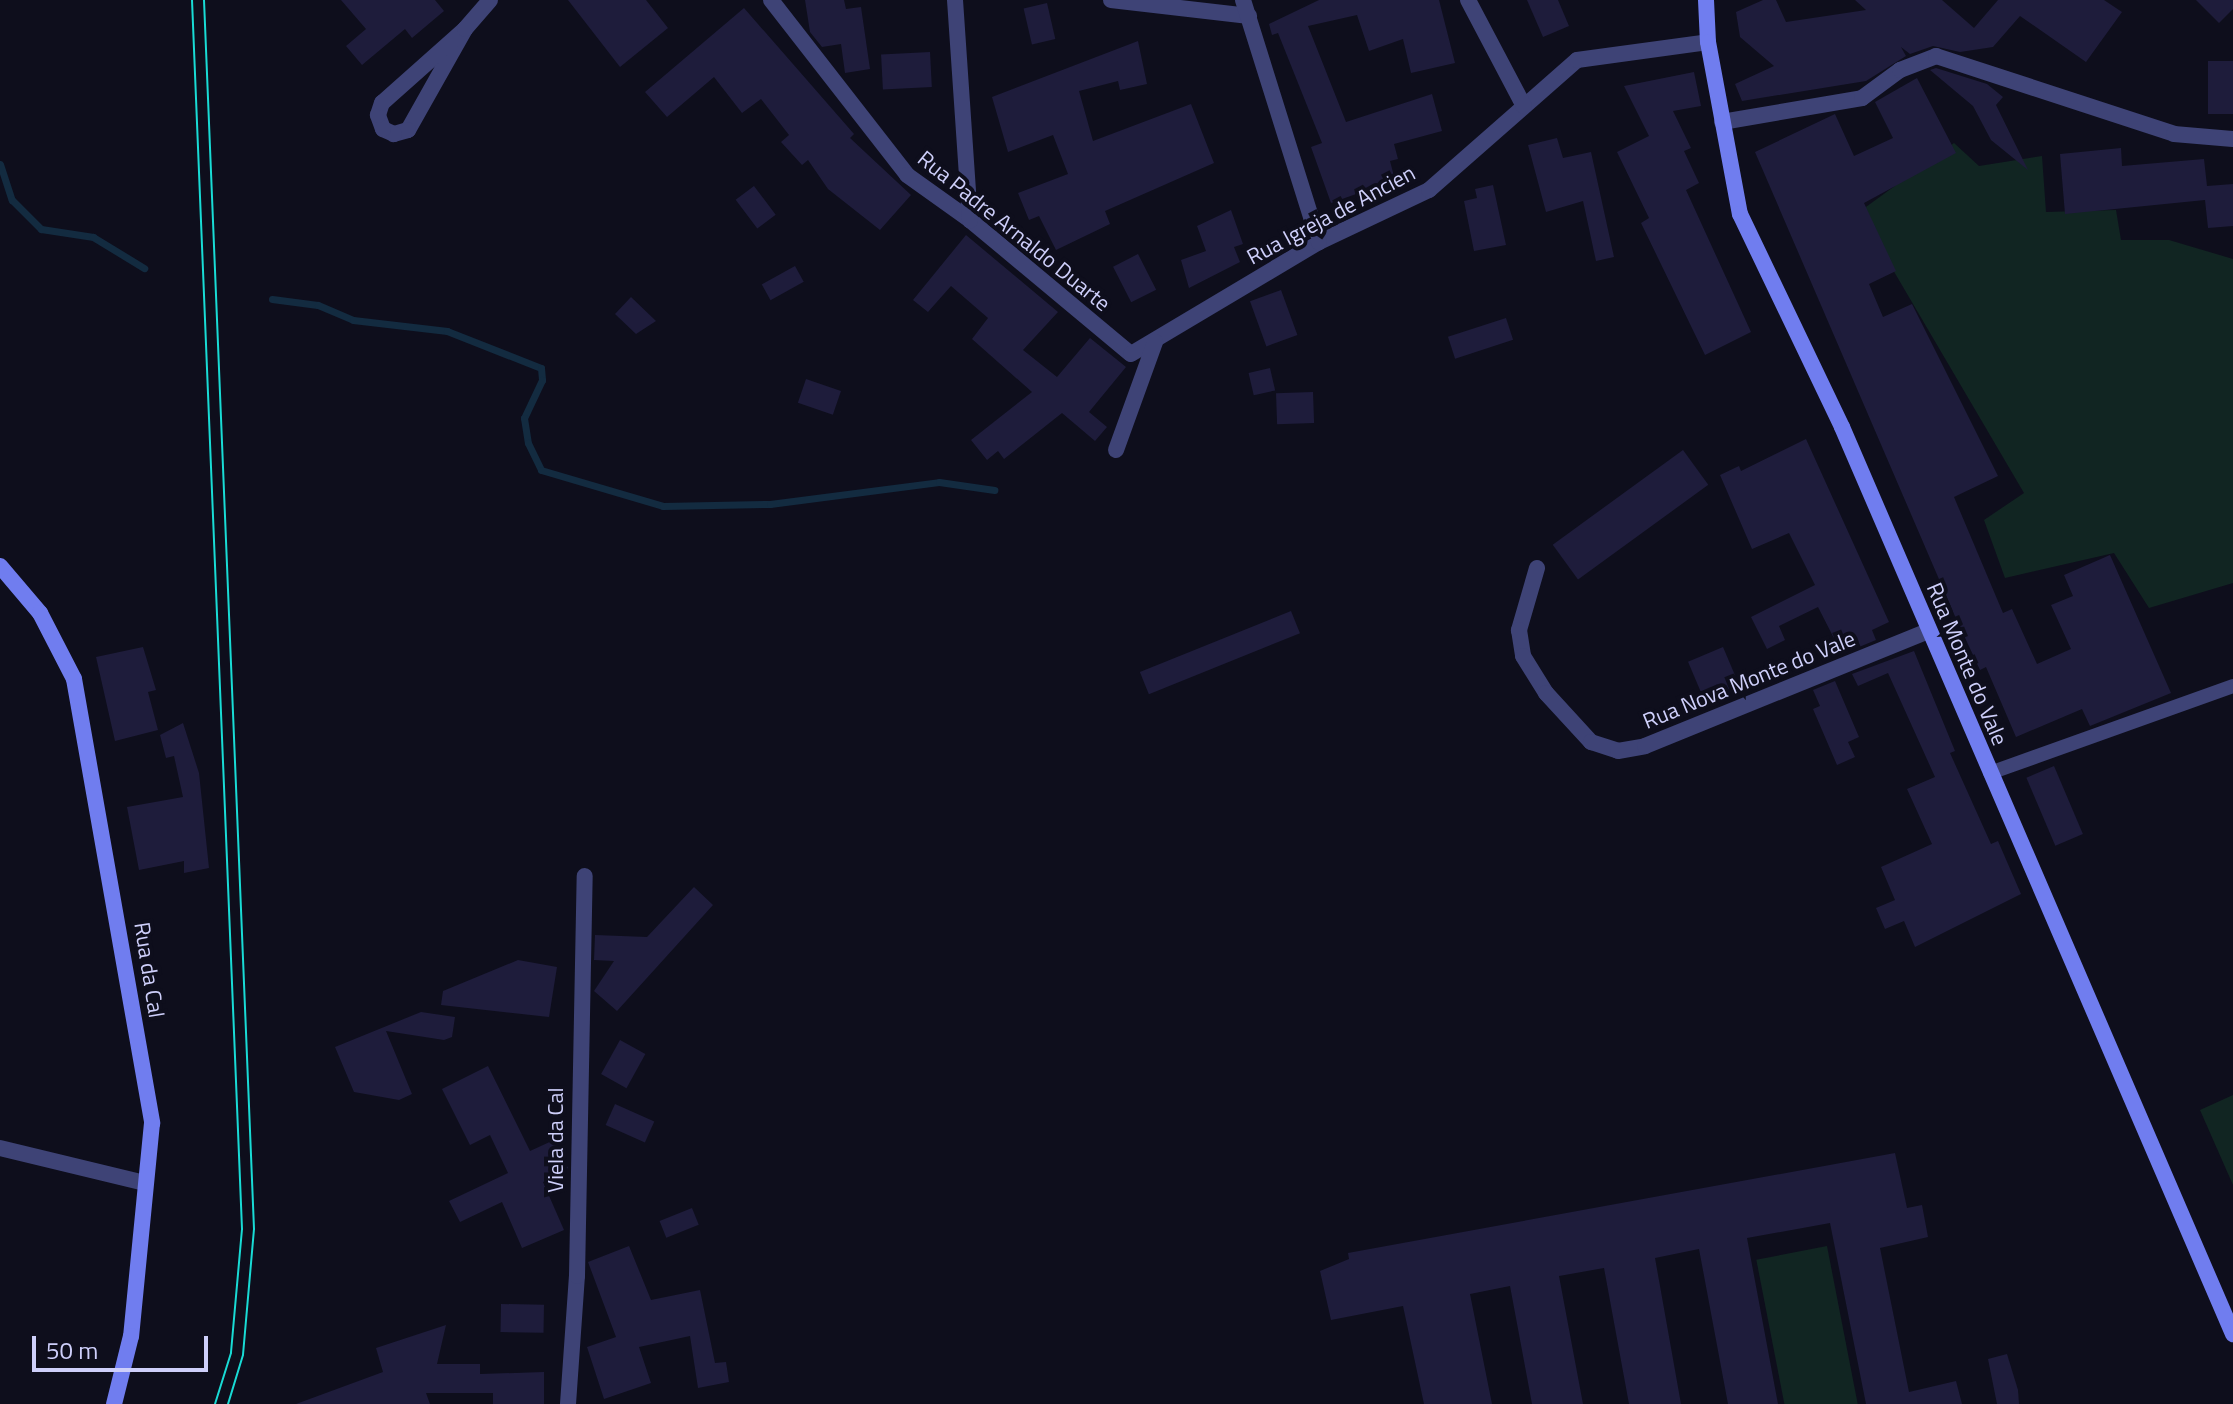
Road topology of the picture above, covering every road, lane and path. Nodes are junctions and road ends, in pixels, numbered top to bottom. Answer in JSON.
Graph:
{"nodes":[{"id":1,"x":490,"y":0,"type":"edge"},
{"id":2,"x":771,"y":0,"type":"edge"},
{"id":3,"x":955,"y":0,"type":"edge"},
{"id":4,"x":1111,"y":0,"type":"edge"},
{"id":5,"x":1468,"y":0,"type":"edge"},
{"id":6,"x":1706,"y":0,"type":"edge"},
{"id":7,"x":1246,"y":8,"type":"edge"},
{"id":8,"x":465,"y":29,"type":"junction"},
{"id":9,"x":1708,"y":42,"type":"junction"},
{"id":10,"x":1524,"y":106,"type":"junction"},
{"id":11,"x":1722,"y":122,"type":"junction"},
{"id":12,"x":2233,"y":139,"type":"edge"},
{"id":13,"x":970,"y":220,"type":"junction"},
{"id":14,"x":1319,"y":242,"type":"junction"},
{"id":15,"x":1155,"y":342,"type":"junction"},
{"id":16,"x":1116,"y":450,"type":"dead end"},
{"id":17,"x":0,"y":566,"type":"edge"},
{"id":18,"x":1537,"y":568,"type":"dead end"},
{"id":19,"x":1928,"y":631,"type":"junction"},
{"id":20,"x":2233,"y":686,"type":"edge"},
{"id":21,"x":1990,"y":773,"type":"junction"},
{"id":22,"x":585,"y":876,"type":"dead end"},
{"id":23,"x":0,"y":1148,"type":"edge"},
{"id":24,"x":145,"y":1183,"type":"junction"},
{"id":25,"x":2233,"y":1334,"type":"edge"},
{"id":26,"x":114,"y":1404,"type":"edge"},
{"id":27,"x":568,"y":1404,"type":"edge"}],
"edges":[{"from":1,"to":8,"type":"street"},
{"from":2,"to":13,"type":"street","name":"Rua Padre Arnaldo Duarte"},
{"from":3,"to":13,"type":"street"},
{"from":4,"to":7,"type":"street"},
{"from":5,"to":10,"type":"street"},
{"from":6,"to":9,"type":"street","name":"Rua Monte do Vale"},
{"from":7,"to":14,"type":"street"},
{"from":8,"to":8,"type":"street"},
{"from":9,"to":10,"type":"street","name":"Rua Igreja de Ancien"},
{"from":9,"to":11,"type":"street","name":"Rua Monte do Vale"},
{"from":10,"to":14,"type":"street","name":"Rua Igreja de Ancien"},
{"from":11,"to":12,"type":"street"},
{"from":11,"to":19,"type":"street","name":"Rua Monte do Vale"},
{"from":13,"to":15,"type":"street","name":"Rua Padre Arnaldo Duarte"},
{"from":14,"to":15,"type":"street","name":"Rua Igreja de Ancien"},
{"from":15,"to":16,"type":"street"},
{"from":17,"to":24,"type":"street","name":"Rua da Cal"},
{"from":18,"to":19,"type":"street","name":"Rua Nova Monte do Vale"},
{"from":19,"to":21,"type":"street","name":"Rua Monte do Vale"},
{"from":20,"to":21,"type":"lane"},
{"from":21,"to":25,"type":"street","name":"Rua Monte do Vale"},
{"from":22,"to":27,"type":"street","name":"Viela da Cal"},
{"from":23,"to":24,"type":"street"},
{"from":24,"to":26,"type":"street","name":"Rua da Cal"}]}
